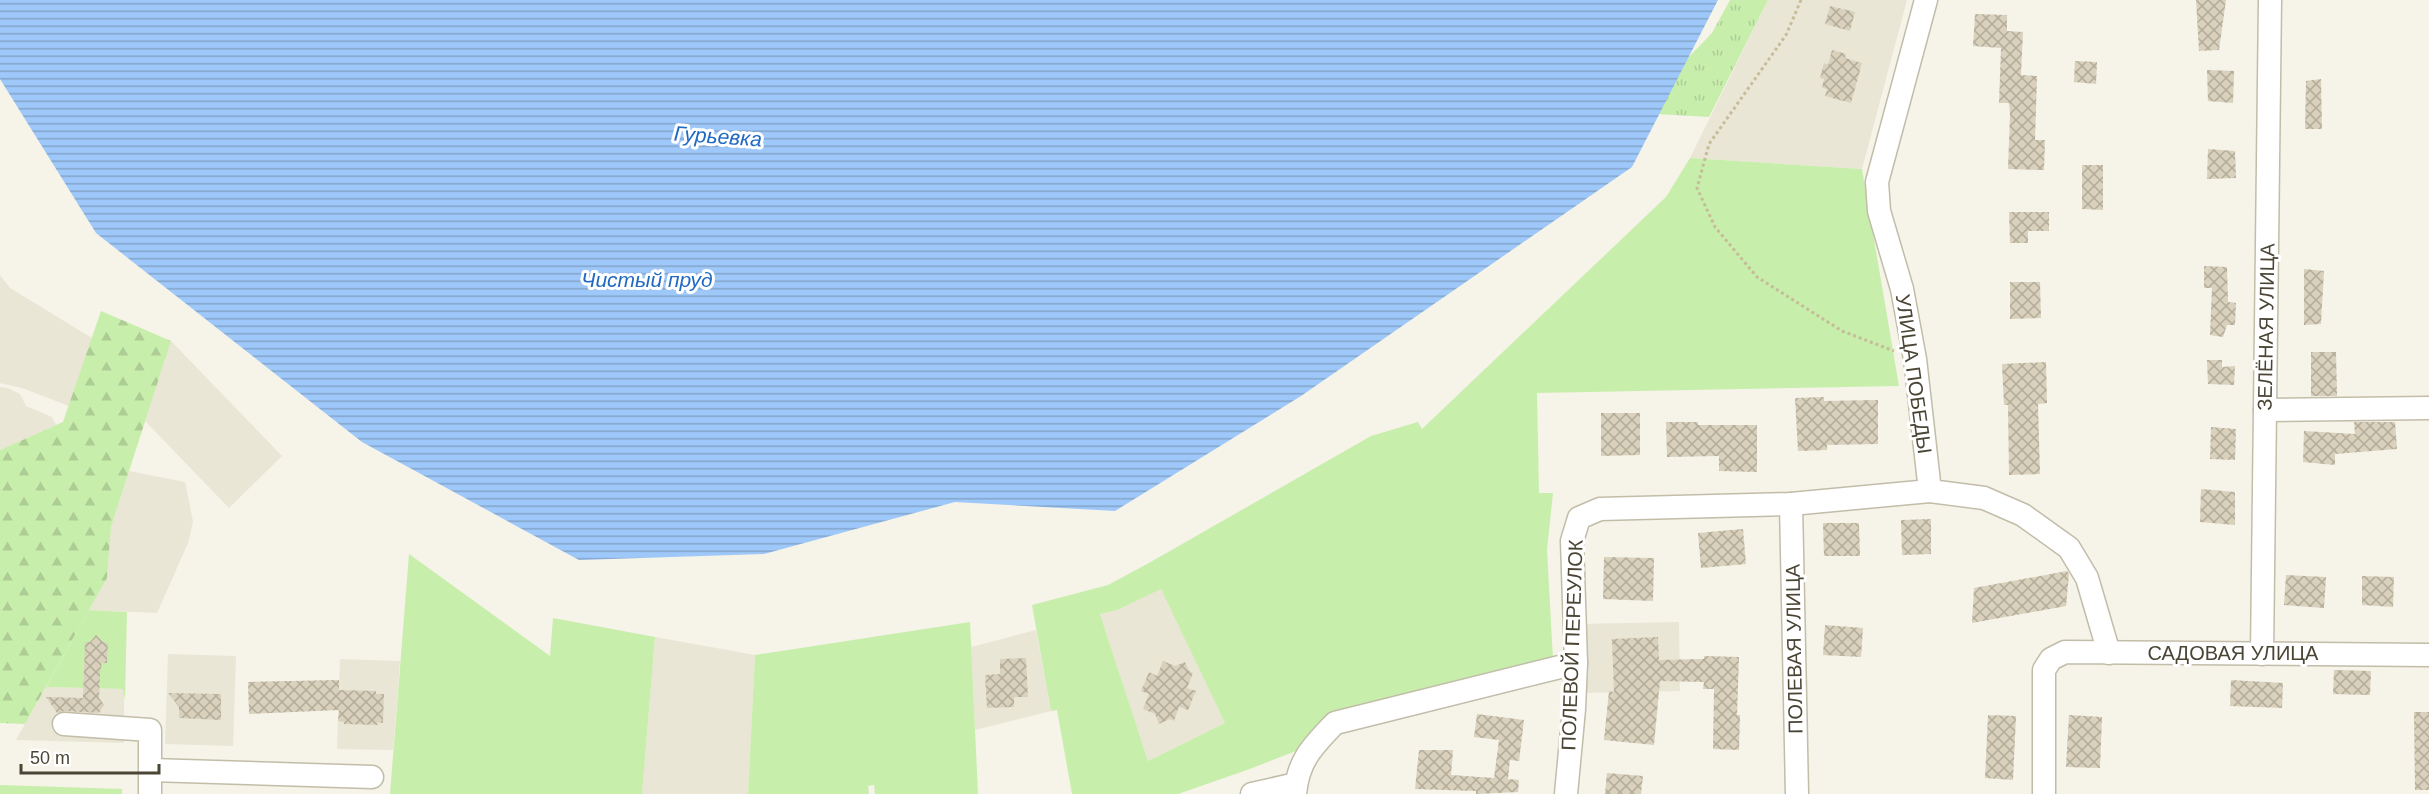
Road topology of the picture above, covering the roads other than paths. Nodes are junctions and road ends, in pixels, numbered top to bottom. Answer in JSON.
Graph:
{"nodes":[{"id":1,"x":1926,"y":0,"type":"edge"},
{"id":2,"x":2270,"y":0,"type":"edge"},
{"id":3,"x":2429,"y":408,"type":"edge"},
{"id":4,"x":2265,"y":410,"type":"junction"},
{"id":5,"x":1930,"y":491,"type":"junction"},
{"id":6,"x":1791,"y":504,"type":"junction"},
{"id":7,"x":2109,"y":653,"type":"junction"},
{"id":8,"x":2262,"y":654,"type":"junction"},
{"id":9,"x":2429,"y":655,"type":"edge"},
{"id":10,"x":1576,"y":663,"type":"junction"},
{"id":11,"x":64,"y":724,"type":"dead end"},
{"id":12,"x":151,"y":770,"type":"junction"},
{"id":13,"x":372,"y":777,"type":"dead end"},
{"id":14,"x":1296,"y":789,"type":"edge"},
{"id":15,"x":150,"y":794,"type":"edge"},
{"id":16,"x":1251,"y":794,"type":"edge"},
{"id":17,"x":1566,"y":794,"type":"edge"},
{"id":18,"x":1797,"y":794,"type":"edge"},
{"id":19,"x":2044,"y":794,"type":"edge"}],
"edges":[{"from":1,"to":5,"type":"street","name":"УЛИЦА ПОБЕДЫ"},
{"from":2,"to":4,"type":"street","name":"ЗЕЛЁНАЯ УЛИЦА"},
{"from":3,"to":4,"type":"street"},
{"from":4,"to":8,"type":"street","name":"ЗЕЛЁНАЯ УЛИЦА"},
{"from":5,"to":6,"type":"street"},
{"from":5,"to":7,"type":"street"},
{"from":6,"to":10,"type":"street","name":"ПОЛЕВОЙ ПЕРЕУЛОК"},
{"from":6,"to":18,"type":"street","name":"ПОЛЕВАЯ УЛИЦА"},
{"from":7,"to":8,"type":"street","name":"САДОВАЯ УЛИЦА"},
{"from":7,"to":19,"type":"street","name":"САДОВАЯ УЛИЦА"},
{"from":8,"to":9,"type":"street","name":"САДОВАЯ УЛИЦА"},
{"from":10,"to":14,"type":"street"},
{"from":10,"to":17,"type":"street","name":"ПОЛЕВОЙ ПЕРЕУЛОК"},
{"from":11,"to":12,"type":"street"},
{"from":12,"to":13,"type":"street"},
{"from":12,"to":15,"type":"street"},
{"from":14,"to":16,"type":"street"}]}
